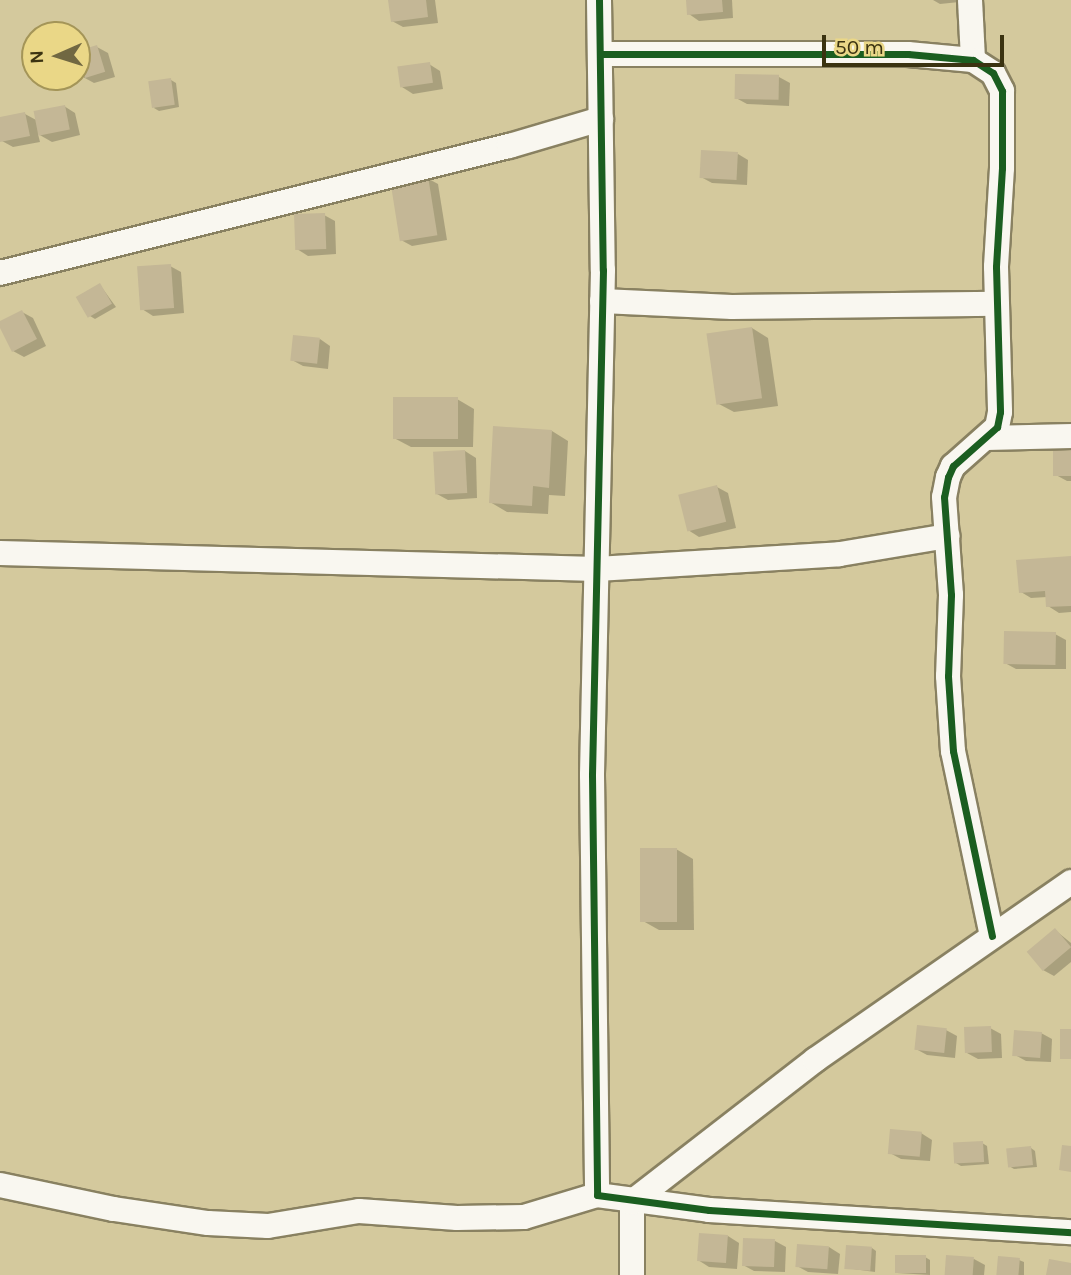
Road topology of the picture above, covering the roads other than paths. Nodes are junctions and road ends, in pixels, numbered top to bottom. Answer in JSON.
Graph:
{"nodes":[{"id":1,"x":599,"y":0,"type":"edge"},
{"id":2,"x":970,"y":0,"type":"edge"},
{"id":3,"x":600,"y":54,"type":"junction"},
{"id":4,"x":973,"y":60,"type":"junction"},
{"id":5,"x":601,"y":119,"type":"junction"},
{"id":6,"x":0,"y":273,"type":"edge"},
{"id":7,"x":602,"y":301,"type":"junction"},
{"id":8,"x":996,"y":304,"type":"junction"},
{"id":9,"x":1071,"y":436,"type":"edge"},
{"id":10,"x":988,"y":438,"type":"junction"},
{"id":11,"x":947,"y":536,"type":"junction"},
{"id":12,"x":0,"y":553,"type":"edge"},
{"id":13,"x":597,"y":569,"type":"junction"},
{"id":14,"x":1071,"y":882,"type":"edge"},
{"id":15,"x":992,"y":936,"type":"junction"},
{"id":16,"x":0,"y":1185,"type":"edge"},
{"id":17,"x":597,"y":1195,"type":"junction"},
{"id":18,"x":632,"y":1202,"type":"junction"},
{"id":19,"x":1071,"y":1232,"type":"edge"},
{"id":20,"x":632,"y":1275,"type":"edge"}],
"edges":[{"from":1,"to":3,"type":"street"},
{"from":2,"to":4,"type":"street"},
{"from":3,"to":4,"type":"street"},
{"from":3,"to":5,"type":"street"},
{"from":4,"to":8,"type":"street"},
{"from":5,"to":6,"type":"street"},
{"from":5,"to":7,"type":"street"},
{"from":7,"to":8,"type":"street"},
{"from":7,"to":13,"type":"street"},
{"from":8,"to":10,"type":"street"},
{"from":9,"to":10,"type":"street"},
{"from":10,"to":11,"type":"street"},
{"from":11,"to":13,"type":"street"},
{"from":11,"to":15,"type":"street"},
{"from":12,"to":13,"type":"street"},
{"from":13,"to":17,"type":"street"},
{"from":14,"to":15,"type":"street"},
{"from":15,"to":18,"type":"street"},
{"from":16,"to":17,"type":"street"},
{"from":17,"to":18,"type":"street"},
{"from":18,"to":19,"type":"street"},
{"from":18,"to":20,"type":"street"}]}
